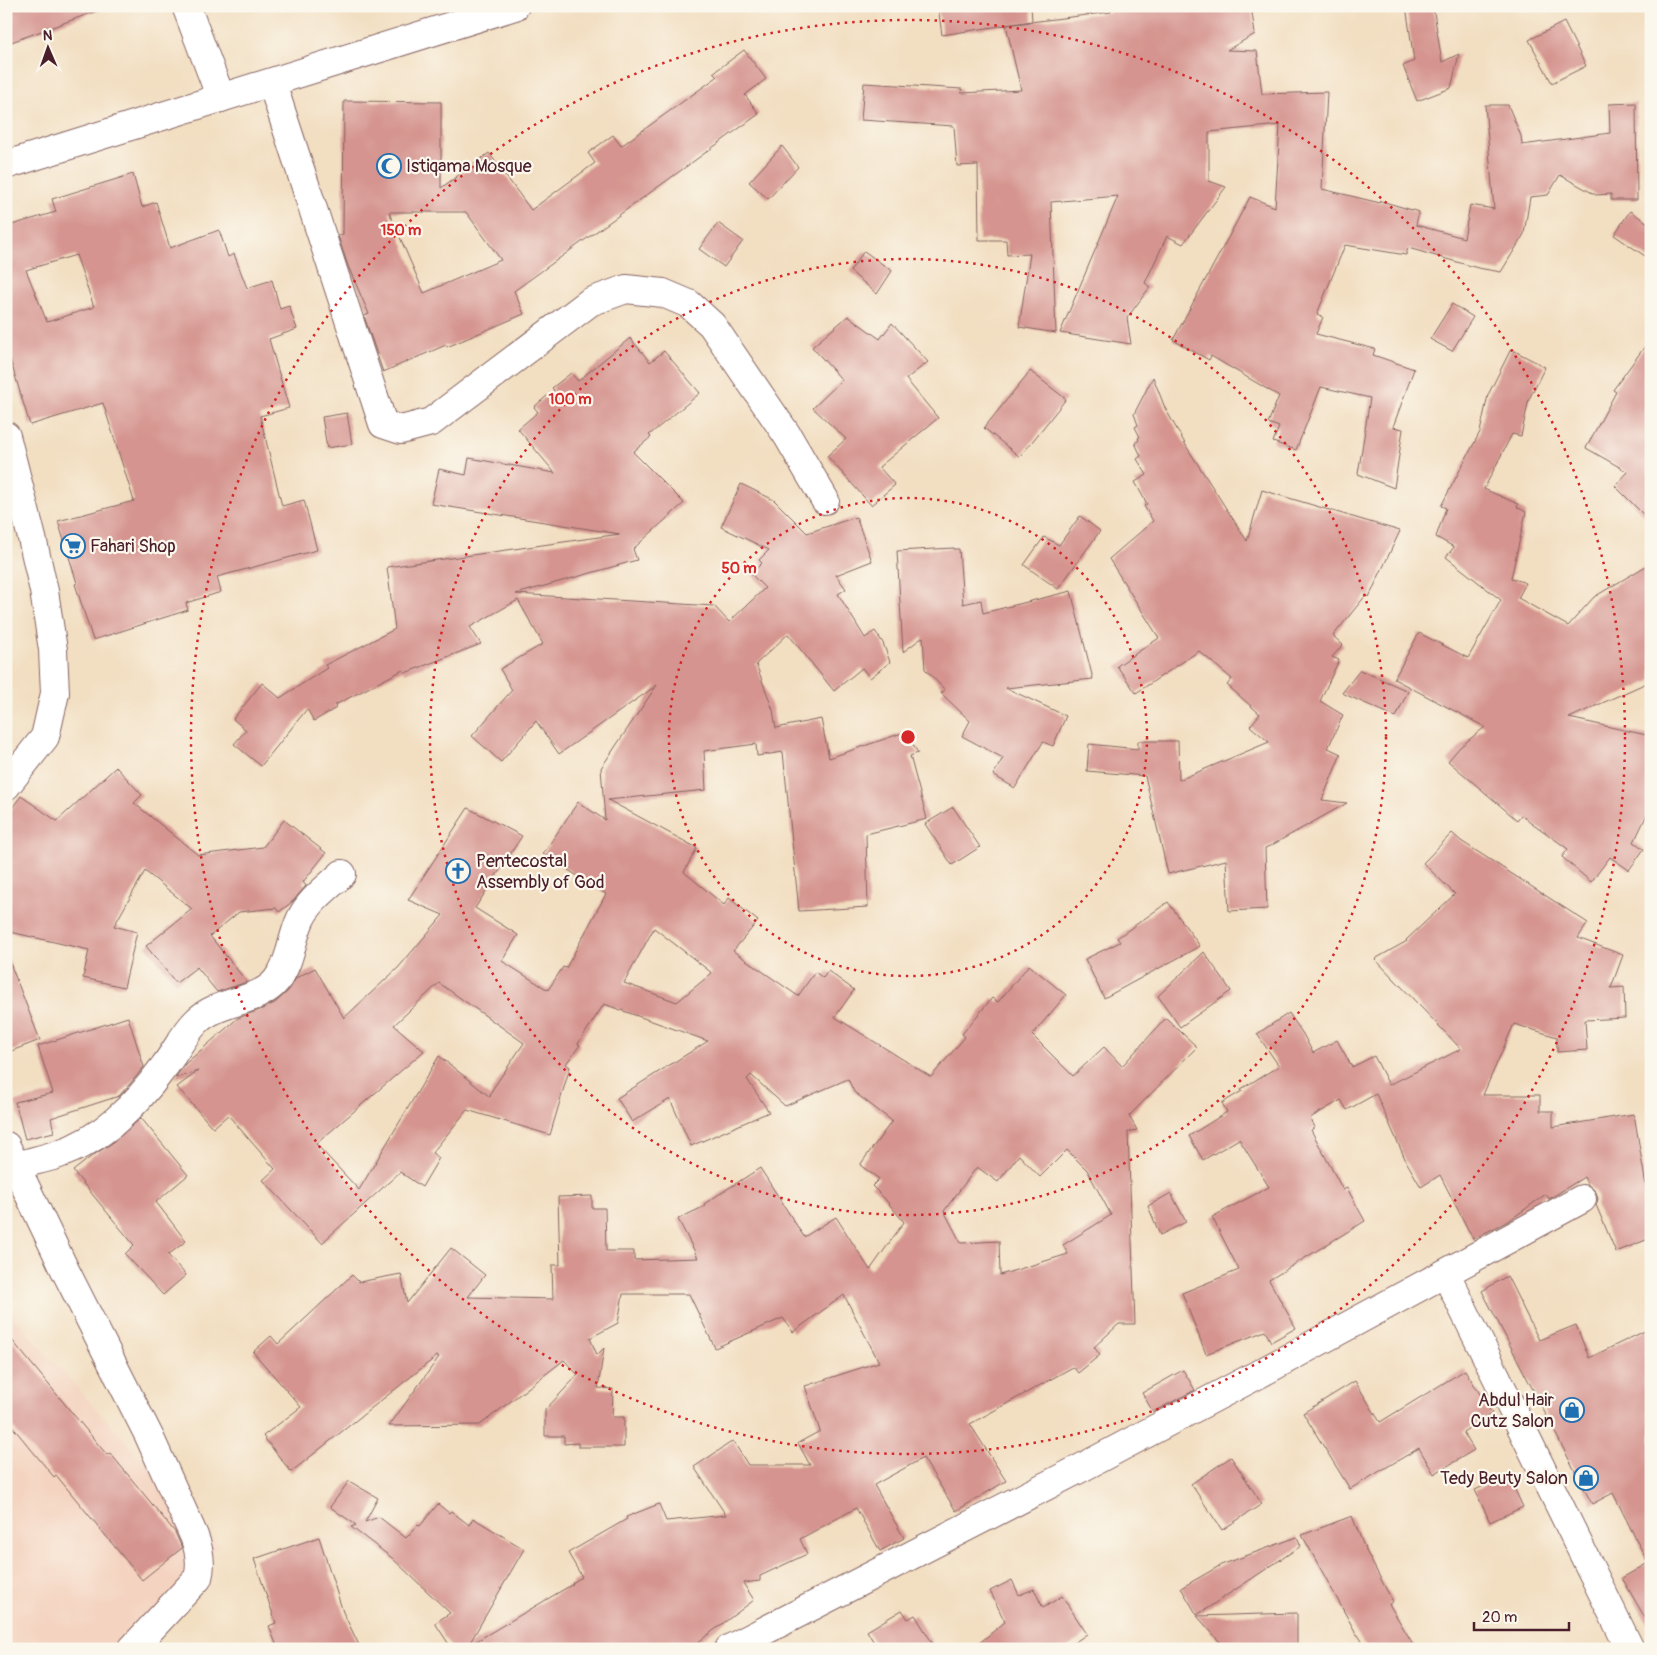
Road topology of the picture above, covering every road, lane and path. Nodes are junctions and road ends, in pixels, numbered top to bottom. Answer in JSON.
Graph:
{"nodes":[{"id":1,"x":186,"y":6,"type":"edge"},
{"id":2,"x":515,"y":6,"type":"edge"},
{"id":3,"x":272,"y":83,"type":"junction"},
{"id":4,"x":221,"y":98,"type":"junction"},
{"id":5,"x":6,"y":165,"type":"edge"},
{"id":6,"x":6,"y":436,"type":"edge"},
{"id":7,"x":826,"y":500,"type":"dead end"},
{"id":8,"x":6,"y":786,"type":"edge"},
{"id":9,"x":342,"y":874,"type":"dead end"},
{"id":10,"x":11,"y":1156,"type":"edge"},
{"id":11,"x":1582,"y":1199,"type":"dead end"},
{"id":12,"x":1446,"y":1274,"type":"junction"},
{"id":13,"x":742,"y":1646,"type":"edge"},
{"id":14,"x":1623,"y":1647,"type":"edge"},
{"id":15,"x":132,"y":1649,"type":"edge"}],
"edges":[{"from":1,"to":4,"type":"street"},
{"from":2,"to":3,"type":"street"},
{"from":3,"to":4,"type":"street"},
{"from":3,"to":7,"type":"street"},
{"from":4,"to":5,"type":"street"},
{"from":6,"to":8,"type":"street"},
{"from":9,"to":10,"type":"street"},
{"from":10,"to":15,"type":"street"},
{"from":11,"to":12,"type":"street"},
{"from":12,"to":13,"type":"street"},
{"from":12,"to":14,"type":"street"}]}
